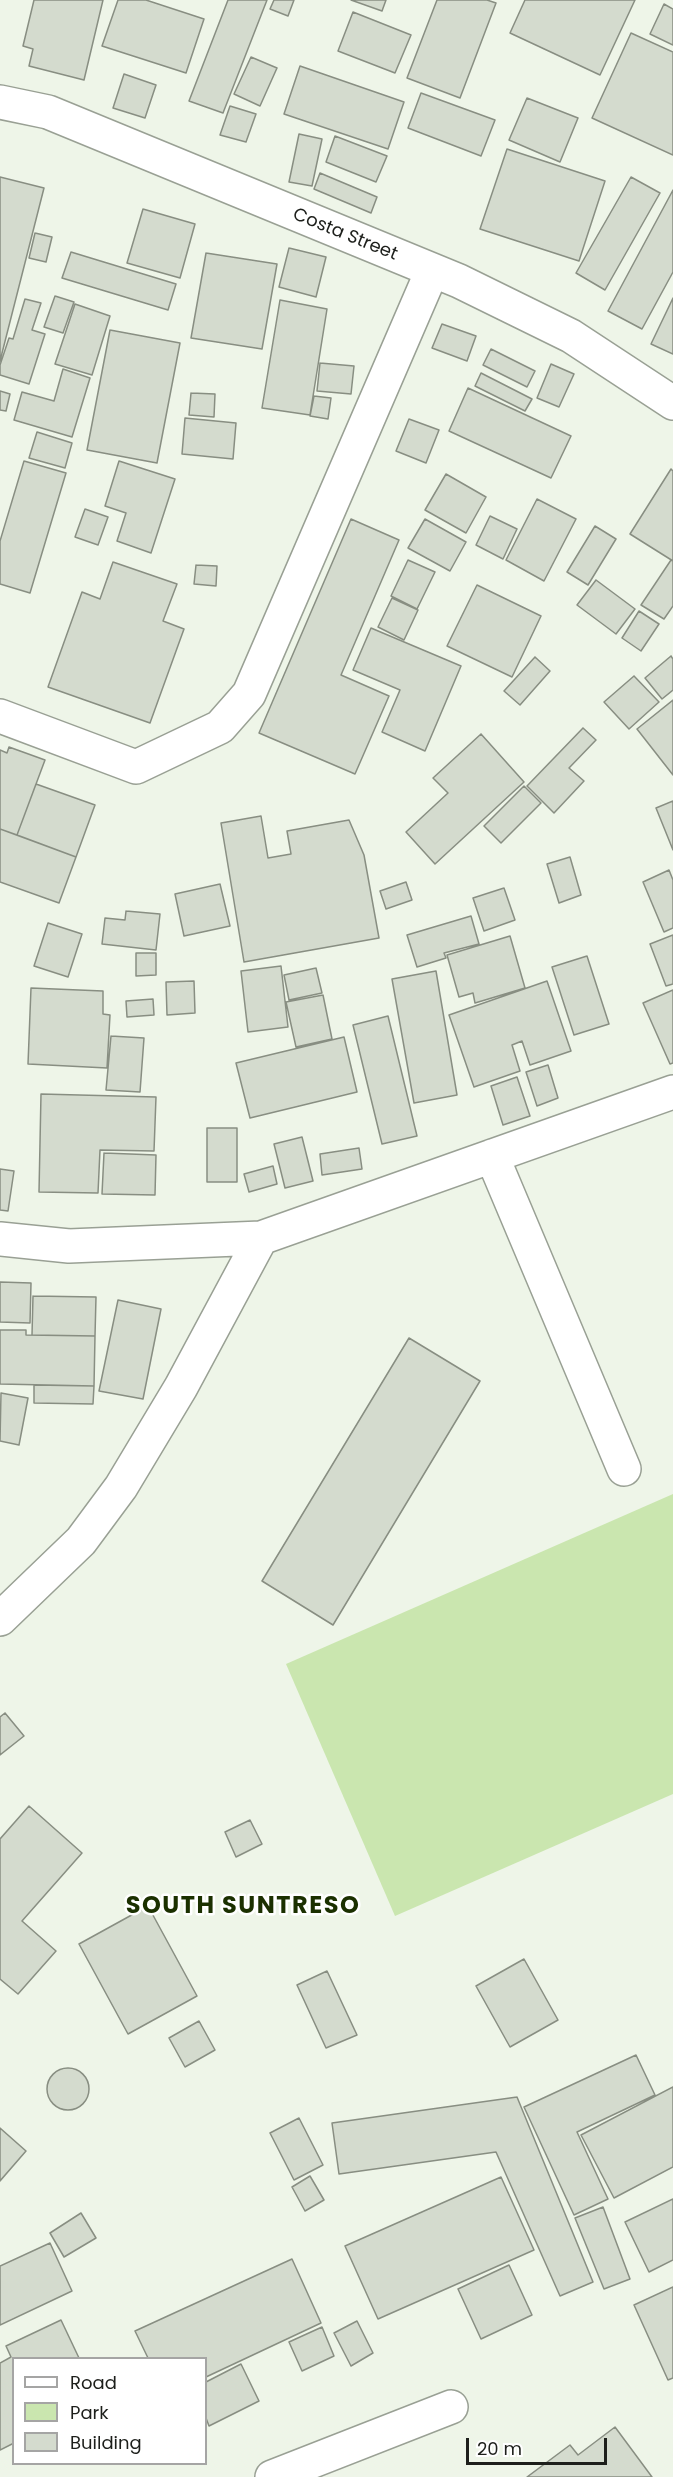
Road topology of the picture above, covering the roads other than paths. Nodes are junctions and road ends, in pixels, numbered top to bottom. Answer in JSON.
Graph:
{"nodes":[{"id":1,"x":0,"y":102,"type":"edge"},
{"id":2,"x":432,"y":272,"type":"junction"},
{"id":3,"x":673,"y":403,"type":"edge"},
{"id":4,"x":0,"y":716,"type":"edge"},
{"id":5,"x":673,"y":1092,"type":"edge"},
{"id":6,"x":492,"y":1156,"type":"junction"},
{"id":7,"x":0,"y":1239,"type":"edge"},
{"id":8,"x":261,"y":1239,"type":"junction"},
{"id":9,"x":624,"y":1469,"type":"dead end"},
{"id":10,"x":0,"y":1619,"type":"edge"},
{"id":11,"x":451,"y":2407,"type":"dead end"},
{"id":12,"x":272,"y":2477,"type":"edge"}],
"edges":[{"from":1,"to":2,"type":"street","name":"Costa Street"},
{"from":2,"to":3,"type":"street","name":"Costa Street"},
{"from":2,"to":4,"type":"street"},
{"from":5,"to":6,"type":"street"},
{"from":6,"to":8,"type":"street"},
{"from":6,"to":9,"type":"street"},
{"from":7,"to":8,"type":"street"},
{"from":8,"to":10,"type":"street"},
{"from":11,"to":12,"type":"street"}]}
